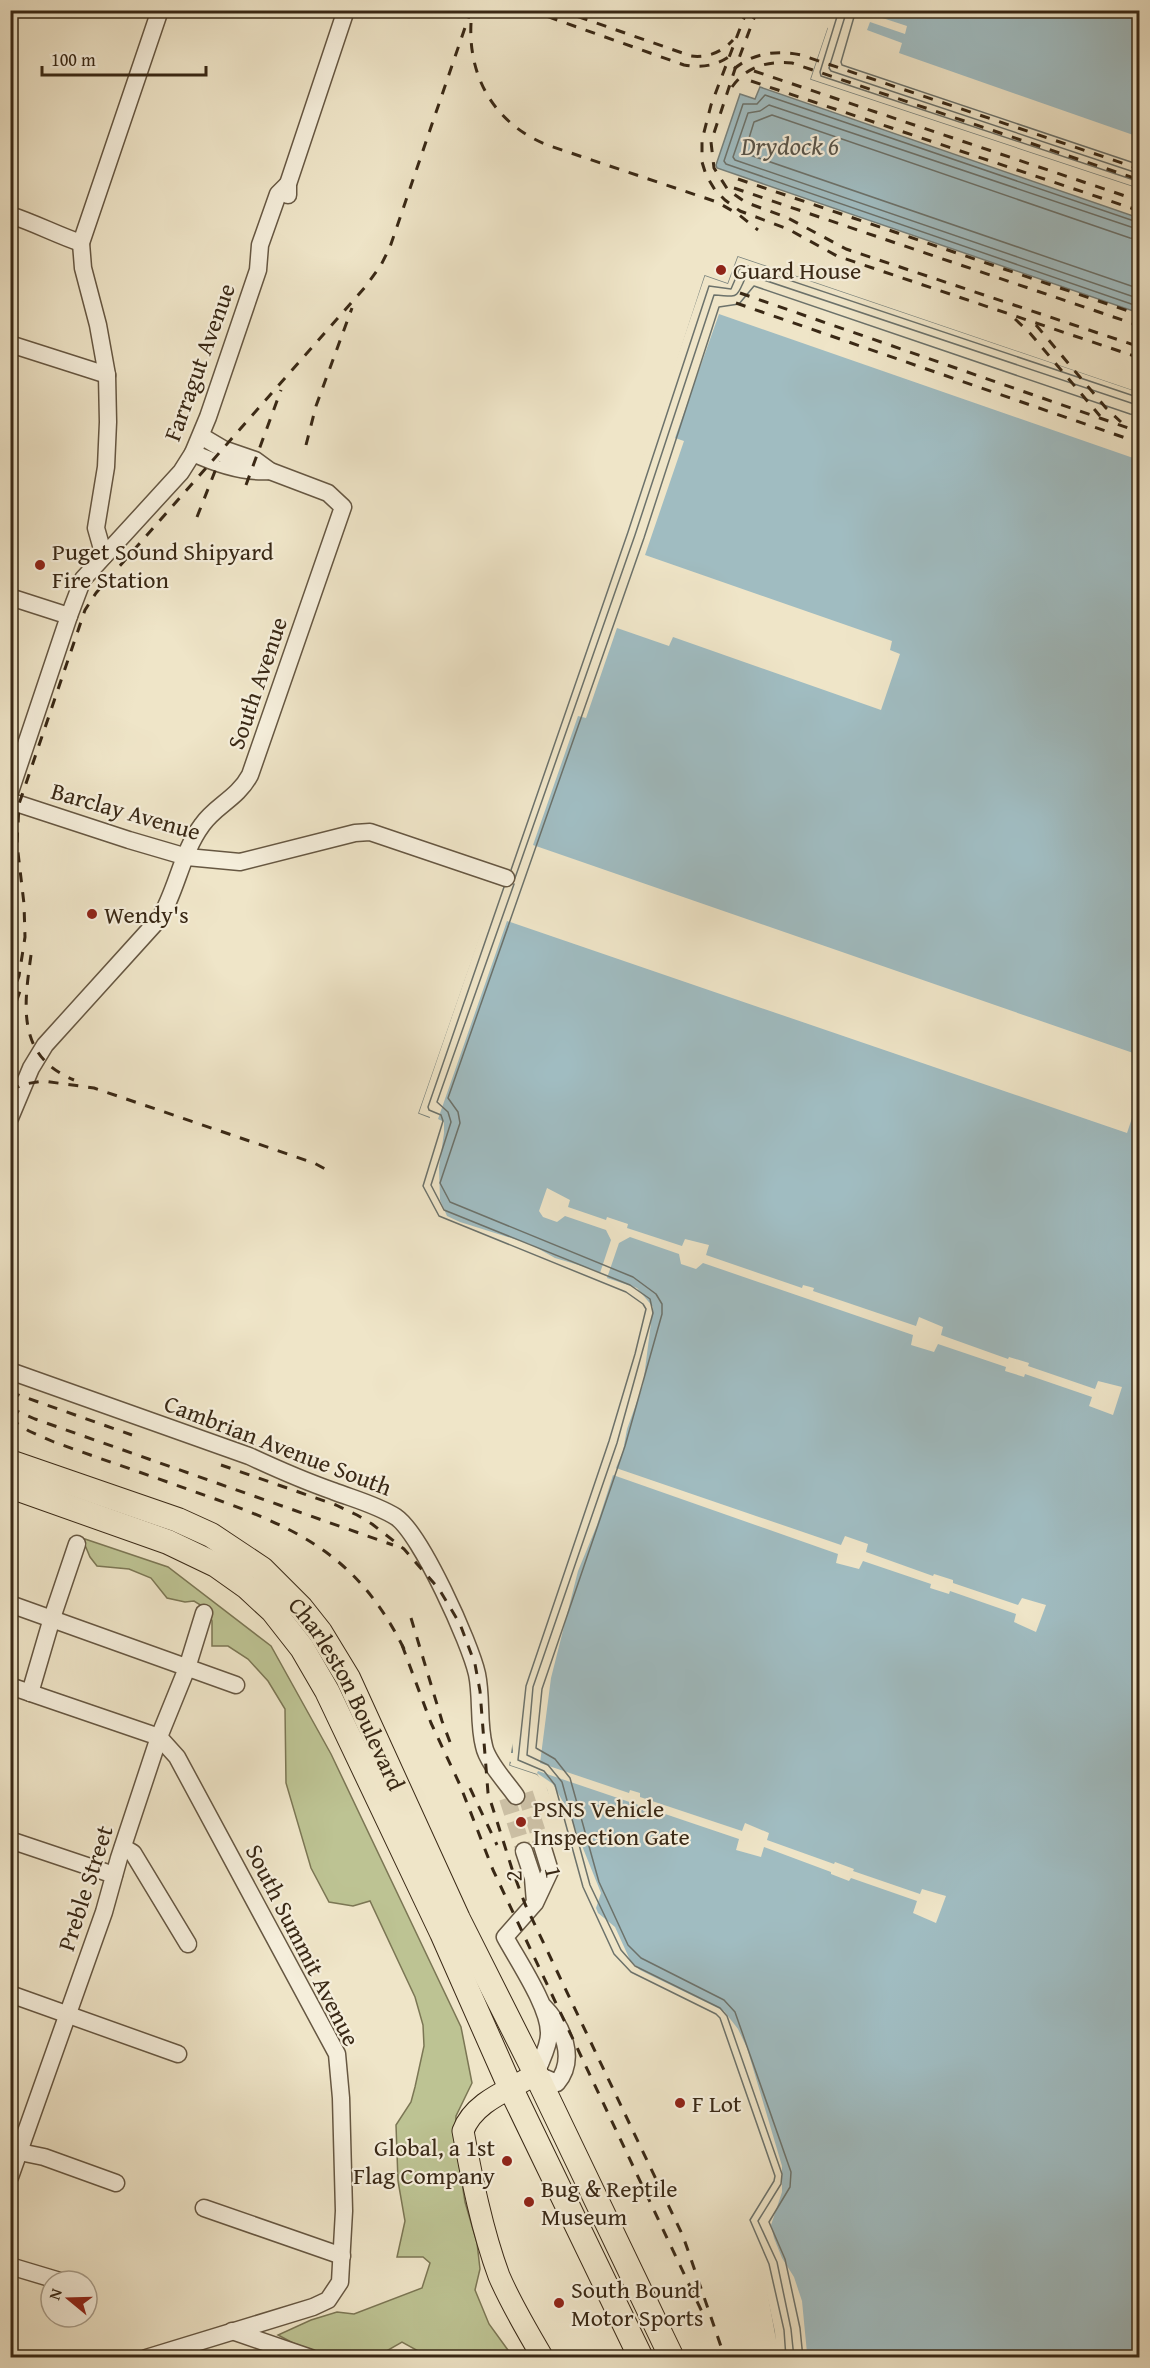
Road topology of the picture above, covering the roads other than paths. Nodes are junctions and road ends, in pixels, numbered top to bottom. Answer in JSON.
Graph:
{"nodes":[{"id":1,"x":160,"y":10,"type":"edge"},
{"id":2,"x":346,"y":10,"type":"edge"},
{"id":3,"x":10,"y":214,"type":"edge"},
{"id":4,"x":81,"y":243,"type":"junction"},
{"id":5,"x":10,"y":344,"type":"edge"},
{"id":6,"x":107,"y":375,"type":"junction"},
{"id":7,"x":201,"y":436,"type":"junction"},
{"id":8,"x":193,"y":453,"type":"junction"},
{"id":9,"x":270,"y":471,"type":"junction"},
{"id":10,"x":104,"y":556,"type":"junction"},
{"id":11,"x":10,"y":597,"type":"edge"},
{"id":12,"x":69,"y":616,"type":"junction"},
{"id":13,"x":10,"y":792,"type":"edge"},
{"id":14,"x":10,"y":803,"type":"edge"},
{"id":15,"x":187,"y":857,"type":"junction"},
{"id":16,"x":506,"y":878,"type":"dead end"},
{"id":17,"x":10,"y":1118,"type":"edge"},
{"id":18,"x":10,"y":1371,"type":"edge"},
{"id":19,"x":10,"y":1462,"type":"edge"},
{"id":20,"x":10,"y":1486,"type":"edge"},
{"id":21,"x":76,"y":1545,"type":"dead end"},
{"id":22,"x":10,"y":1604,"type":"edge"},
{"id":23,"x":204,"y":1613,"type":"dead end"},
{"id":24,"x":52,"y":1618,"type":"junction"},
{"id":25,"x":187,"y":1668,"type":"junction"},
{"id":26,"x":236,"y":1685,"type":"dead end"},
{"id":27,"x":10,"y":1686,"type":"edge"},
{"id":28,"x":30,"y":1692,"type":"junction"},
{"id":29,"x":159,"y":1737,"type":"junction"},
{"id":30,"x":516,"y":1796,"type":"tunnel mouth"},
{"id":31,"x":10,"y":1840,"type":"edge"},
{"id":32,"x":123,"y":1847,"type":"junction"},
{"id":33,"x":533,"y":1848,"type":"tunnel mouth"},
{"id":34,"x":114,"y":1875,"type":"junction"},
{"id":35,"x":188,"y":1944,"type":"dead end"},
{"id":36,"x":10,"y":1994,"type":"edge"},
{"id":37,"x":543,"y":2006,"type":"junction"},
{"id":38,"x":68,"y":2015,"type":"junction"},
{"id":39,"x":178,"y":2054,"type":"dead end"},
{"id":40,"x":536,"y":2074,"type":"junction"},
{"id":41,"x":511,"y":2089,"type":"junction"},
{"id":42,"x":15,"y":2151,"type":"edge"},
{"id":43,"x":10,"y":2177,"type":"edge"},
{"id":44,"x":116,"y":2183,"type":"dead end"},
{"id":45,"x":204,"y":2208,"type":"dead end"},
{"id":46,"x":342,"y":2256,"type":"junction"},
{"id":47,"x":10,"y":2266,"type":"edge"},
{"id":48,"x":39,"y":2275,"type":"edge"},
{"id":49,"x":232,"y":2331,"type":"junction"},
{"id":50,"x":146,"y":2358,"type":"edge"},
{"id":51,"x":311,"y":2358,"type":"edge"},
{"id":52,"x":543,"y":2358,"type":"edge"},
{"id":53,"x":641,"y":2358,"type":"edge"},
{"id":54,"x":672,"y":2358,"type":"edge"}],
"edges":[{"from":1,"to":4,"type":"street"},
{"from":2,"to":7,"type":"street","name":"Farragut Avenue"},
{"from":3,"to":4,"type":"street"},
{"from":4,"to":6,"type":"street"},
{"from":5,"to":6,"type":"street"},
{"from":6,"to":10,"type":"street"},
{"from":7,"to":8,"type":"street","name":"Farragut Avenue"},
{"from":7,"to":9,"type":"street"},
{"from":8,"to":9,"type":"street"},
{"from":8,"to":10,"type":"street","name":"Farragut Avenue"},
{"from":9,"to":15,"type":"street","name":"South Avenue"},
{"from":10,"to":12,"type":"street","name":"Farragut Avenue"},
{"from":11,"to":12,"type":"street"},
{"from":12,"to":13,"type":"street","name":"Farragut Avenue"},
{"from":14,"to":15,"type":"street","name":"Barclay Avenue"},
{"from":15,"to":16,"type":"street","name":"Barclay Avenue"},
{"from":15,"to":17,"type":"street"},
{"from":18,"to":30,"type":"street","name":"Cambrian Avenue South"},
{"from":19,"to":40,"type":"highway","name":"Charleston Boulevard"},
{"from":20,"to":41,"type":"highway","name":"Charleston Boulevard"},
{"from":21,"to":24,"type":"street"},
{"from":22,"to":24,"type":"street"},
{"from":23,"to":25,"type":"street","name":"Preble Street"},
{"from":24,"to":25,"type":"street"},
{"from":24,"to":28,"type":"street"},
{"from":25,"to":26,"type":"street"},
{"from":25,"to":29,"type":"street","name":"Preble Street"},
{"from":27,"to":28,"type":"street"},
{"from":28,"to":29,"type":"street"},
{"from":29,"to":32,"type":"street","name":"Preble Street"},
{"from":29,"to":46,"type":"street","name":"South Summit Avenue"},
{"from":31,"to":34,"type":"street"},
{"from":32,"to":34,"type":"street","name":"Preble Street"},
{"from":32,"to":35,"type":"street"},
{"from":33,"to":37,"type":"street","name":"1"},
{"from":34,"to":38,"type":"street","name":"Preble Street"},
{"from":36,"to":38,"type":"street"},
{"from":37,"to":40,"type":"street"},
{"from":37,"to":40,"type":"street"},
{"from":38,"to":39,"type":"street"},
{"from":38,"to":42,"type":"street","name":"Preble Street"},
{"from":40,"to":41,"type":"main road"},
{"from":40,"to":54,"type":"highway","name":"Charleston Boulevard"},
{"from":41,"to":52,"type":"main road"},
{"from":41,"to":53,"type":"highway","name":"Charleston Boulevard"},
{"from":42,"to":43,"type":"street","name":"Preble Street"},
{"from":42,"to":44,"type":"street"},
{"from":45,"to":46,"type":"street"},
{"from":46,"to":49,"type":"street","name":"South Summit Avenue"},
{"from":47,"to":48,"type":"street"},
{"from":49,"to":50,"type":"street","name":"South Summit Avenue"},
{"from":49,"to":51,"type":"street"}]}
